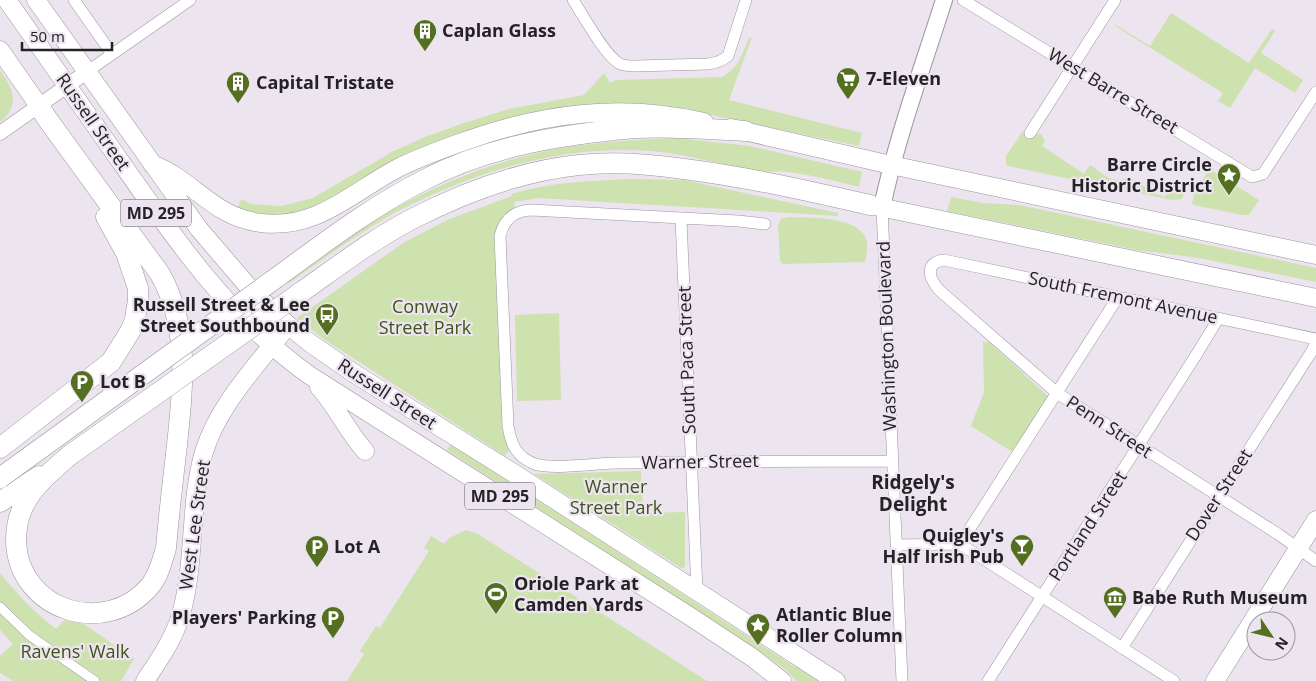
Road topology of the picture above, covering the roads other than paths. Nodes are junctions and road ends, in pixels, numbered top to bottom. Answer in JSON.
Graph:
{"nodes":[{"id":1,"x":7,"y":0,"type":"edge"},
{"id":2,"x":36,"y":0,"type":"edge"},
{"id":3,"x":46,"y":0,"type":"edge"},
{"id":4,"x":74,"y":0,"type":"edge"},
{"id":5,"x":190,"y":0,"type":"edge"},
{"id":6,"x":574,"y":0,"type":"edge"},
{"id":7,"x":746,"y":0,"type":"edge"},
{"id":8,"x":944,"y":0,"type":"edge"},
{"id":9,"x":963,"y":0,"type":"edge"},
{"id":10,"x":1115,"y":0,"type":"edge"},
{"id":11,"x":53,"y":23,"type":"junction"},
{"id":12,"x":0,"y":50,"type":"edge"},
{"id":13,"x":112,"y":54,"type":"junction"},
{"id":14,"x":1073,"y":68,"type":"junction"},
{"id":15,"x":88,"y":72,"type":"junction"},
{"id":16,"x":68,"y":86,"type":"junction"},
{"id":17,"x":1316,"y":92,"type":"edge"},
{"id":18,"x":39,"y":106,"type":"junction"},
{"id":19,"x":745,"y":131,"type":"junction"},
{"id":20,"x":0,"y":133,"type":"edge"},
{"id":21,"x":1030,"y":133,"type":"dead end"},
{"id":22,"x":70,"y":152,"type":"junction"},
{"id":23,"x":152,"y":164,"type":"junction"},
{"id":24,"x":891,"y":165,"type":"junction"},
{"id":25,"x":876,"y":206,"type":"junction"},
{"id":26,"x":681,"y":219,"type":"junction"},
{"id":27,"x":765,"y":224,"type":"dead end"},
{"id":28,"x":1316,"y":255,"type":"edge"},
{"id":29,"x":932,"y":265,"type":"joint"},
{"id":30,"x":1118,"y":297,"type":"junction"},
{"id":31,"x":1316,"y":298,"type":"edge"},
{"id":32,"x":1218,"y":319,"type":"junction"},
{"id":33,"x":288,"y":325,"type":"junction"},
{"id":34,"x":1316,"y":340,"type":"edge"},
{"id":35,"x":272,"y":346,"type":"junction"},
{"id":36,"x":309,"y":375,"type":"junction"},
{"id":37,"x":1057,"y":393,"type":"junction"},
{"id":38,"x":1139,"y":446,"type":"junction"},
{"id":39,"x":0,"y":448,"type":"edge"},
{"id":40,"x":365,"y":451,"type":"dead end"},
{"id":41,"x":70,"y":455,"type":"junction"},
{"id":42,"x":893,"y":461,"type":"junction"},
{"id":43,"x":692,"y":462,"type":"junction"},
{"id":44,"x":0,"y":478,"type":"edge"},
{"id":45,"x":1218,"y":496,"type":"junction"},
{"id":46,"x":0,"y":502,"type":"edge"},
{"id":47,"x":1316,"y":520,"type":"edge"},
{"id":48,"x":960,"y":544,"type":"junction"},
{"id":49,"x":896,"y":545,"type":"junction"},
{"id":50,"x":1298,"y":549,"type":"junction"},
{"id":51,"x":1316,"y":561,"type":"edge"},
{"id":52,"x":697,"y":591,"type":"junction"},
{"id":53,"x":1043,"y":596,"type":"junction"},
{"id":54,"x":0,"y":607,"type":"edge"},
{"id":55,"x":1122,"y":648,"type":"junction"},
{"id":56,"x":95,"y":681,"type":"edge"},
{"id":57,"x":145,"y":681,"type":"edge"},
{"id":58,"x":782,"y":681,"type":"edge"},
{"id":59,"x":836,"y":681,"type":"edge"},
{"id":60,"x":902,"y":681,"type":"edge"},
{"id":61,"x":988,"y":681,"type":"edge"},
{"id":62,"x":1174,"y":681,"type":"edge"},
{"id":63,"x":1215,"y":681,"type":"edge"}],
"edges":[{"from":1,"to":16,"type":"main road","name":"Russell Street","number":"MD 295"},
{"from":2,"to":11,"type":"main road","name":"Russell Street","number":"MD 295"},
{"from":3,"to":11,"type":"main road"},
{"from":4,"to":13,"type":"street"},
{"from":5,"to":13,"type":"street"},
{"from":6,"to":7,"type":"street"},
{"from":8,"to":24,"type":"main road","name":"Washington Boulevard"},
{"from":9,"to":14,"type":"street","name":"West Barre Street"},
{"from":10,"to":14,"type":"street"},
{"from":11,"to":15,"type":"main road","name":"Russell Street","number":"MD 295"},
{"from":12,"to":18,"type":"main road"},
{"from":13,"to":15,"type":"street"},
{"from":14,"to":17,"type":"street","name":"West Barre Street"},
{"from":14,"to":21,"type":"street"},
{"from":15,"to":16,"type":"street"},
{"from":15,"to":23,"type":"main road","name":"Russell Street","number":"MD 295"},
{"from":16,"to":18,"type":"street"},
{"from":16,"to":35,"type":"main road","name":"Russell Street","number":"MD 295"},
{"from":18,"to":20,"type":"street"},
{"from":18,"to":22,"type":"highway"},
{"from":19,"to":23,"type":"main road"},
{"from":19,"to":24,"type":"main road"},
{"from":19,"to":44,"type":"highway","bridge":true},
{"from":22,"to":39,"type":"highway"},
{"from":22,"to":41,"type":"highway"},
{"from":23,"to":33,"type":"main road","name":"Russell Street","number":"MD 295"},
{"from":24,"to":25,"type":"main road","name":"Washington Boulevard"},
{"from":24,"to":28,"type":"main road"},
{"from":25,"to":31,"type":"main road"},
{"from":25,"to":41,"type":"highway","bridge":true},
{"from":25,"to":42,"type":"street","name":"Washington Boulevard"},
{"from":26,"to":27,"type":"street"},
{"from":26,"to":43,"type":"street","name":"South Paca Street"},
{"from":26,"to":43,"type":"street","name":"Warner Street"},
{"from":29,"to":30,"type":"street","name":"South Fremont Avenue"},
{"from":29,"to":37,"type":"street","name":"Penn Street"},
{"from":30,"to":32,"type":"street","name":"South Fremont Avenue"},
{"from":30,"to":37,"type":"street"},
{"from":32,"to":34,"type":"street","name":"South Fremont Avenue"},
{"from":32,"to":38,"type":"street","name":"Portland Street"},
{"from":33,"to":35,"type":"main road","name":"West Lee Street"},
{"from":33,"to":52,"type":"main road","name":"Russell Street","number":"MD 295"},
{"from":34,"to":45,"type":"street","name":"Dover Street"},
{"from":35,"to":36,"type":"main road","name":"Russell Street","number":"MD 295"},
{"from":35,"to":57,"type":"main road","name":"West Lee Street"},
{"from":36,"to":40,"type":"main road"},
{"from":36,"to":58,"type":"main road","name":"Russell Street","number":"MD 295"},
{"from":37,"to":38,"type":"street","name":"Penn Street"},
{"from":37,"to":48,"type":"street"},
{"from":38,"to":45,"type":"street","name":"Penn Street"},
{"from":38,"to":53,"type":"street","name":"Portland Street"},
{"from":41,"to":46,"type":"highway"},
{"from":42,"to":43,"type":"street","name":"Warner Street"},
{"from":42,"to":49,"type":"street","name":"Washington Boulevard"},
{"from":43,"to":52,"type":"street","name":"South Paca Street"},
{"from":45,"to":50,"type":"street","name":"Penn Street"},
{"from":45,"to":55,"type":"street","name":"Dover Street"},
{"from":47,"to":50,"type":"main road"},
{"from":48,"to":49,"type":"street"},
{"from":48,"to":53,"type":"street"},
{"from":49,"to":60,"type":"street","name":"Washington Boulevard"},
{"from":50,"to":51,"type":"street","name":"Penn Street"},
{"from":50,"to":63,"type":"main road"},
{"from":52,"to":59,"type":"main road","name":"Russell Street","number":"MD 295"},
{"from":53,"to":55,"type":"street"},
{"from":53,"to":61,"type":"street","name":"Portland Street"},
{"from":54,"to":56,"type":"street"},
{"from":55,"to":62,"type":"street"}]}
